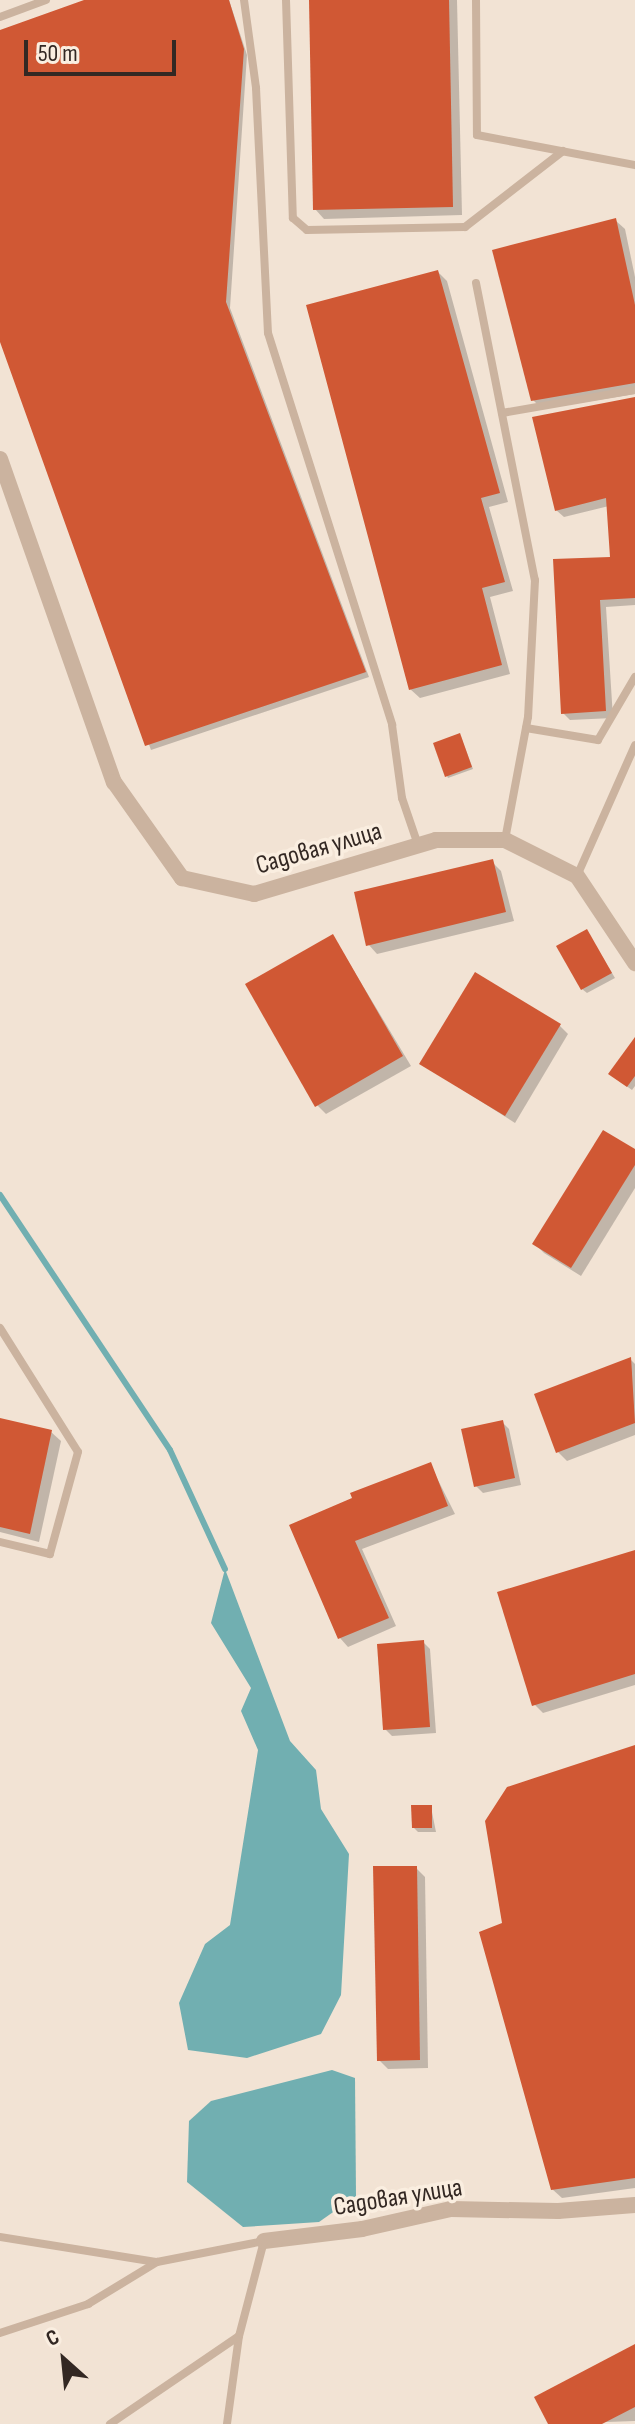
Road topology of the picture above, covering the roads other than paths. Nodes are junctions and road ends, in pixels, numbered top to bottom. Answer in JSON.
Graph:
{"nodes":[{"id":1,"x":46,"y":0,"type":"edge"},
{"id":2,"x":244,"y":0,"type":"edge"},
{"id":3,"x":286,"y":0,"type":"edge"},
{"id":4,"x":476,"y":0,"type":"edge"},
{"id":5,"x":0,"y":17,"type":"edge"},
{"id":6,"x":563,"y":151,"type":"junction"},
{"id":7,"x":635,"y":165,"type":"edge"},
{"id":8,"x":476,"y":283,"type":"dead end"},
{"id":9,"x":635,"y":390,"type":"edge"},
{"id":10,"x":502,"y":413,"type":"junction"},
{"id":11,"x":0,"y":459,"type":"edge"},
{"id":12,"x":635,"y":677,"type":"edge"},
{"id":13,"x":526,"y":728,"type":"junction"},
{"id":14,"x":635,"y":745,"type":"edge"},
{"id":15,"x":505,"y":840,"type":"junction"},
{"id":16,"x":418,"y":845,"type":"junction"},
{"id":17,"x":577,"y":876,"type":"junction"},
{"id":18,"x":635,"y":963,"type":"edge"},
{"id":19,"x":0,"y":1328,"type":"edge"},
{"id":20,"x":0,"y":1542,"type":"edge"},
{"id":21,"x":635,"y":2205,"type":"edge"},
{"id":22,"x":0,"y":2237,"type":"edge"},
{"id":23,"x":264,"y":2241,"type":"junction"},
{"id":24,"x":157,"y":2262,"type":"junction"},
{"id":25,"x":0,"y":2333,"type":"edge"},
{"id":26,"x":239,"y":2336,"type":"junction"},
{"id":27,"x":110,"y":2424,"type":"edge"},
{"id":28,"x":227,"y":2424,"type":"edge"}],
"edges":[{"from":1,"to":5,"type":"lane"},
{"from":2,"to":16,"type":"lane"},
{"from":3,"to":6,"type":"lane"},
{"from":4,"to":6,"type":"lane"},
{"from":6,"to":7,"type":"lane"},
{"from":8,"to":10,"type":"lane"},
{"from":9,"to":10,"type":"lane"},
{"from":10,"to":13,"type":"lane"},
{"from":11,"to":16,"type":"street","name":"Садовая улица"},
{"from":12,"to":13,"type":"lane"},
{"from":13,"to":15,"type":"lane"},
{"from":14,"to":17,"type":"lane"},
{"from":15,"to":16,"type":"street","name":"Садовая улица"},
{"from":15,"to":17,"type":"street","name":"Садовая улица"},
{"from":17,"to":18,"type":"street","name":"Садовая улица"},
{"from":19,"to":20,"type":"lane"},
{"from":21,"to":23,"type":"street","name":"Садовая улица"},
{"from":22,"to":24,"type":"lane"},
{"from":23,"to":24,"type":"lane"},
{"from":23,"to":26,"type":"lane"},
{"from":24,"to":25,"type":"lane"},
{"from":26,"to":27,"type":"lane"},
{"from":26,"to":28,"type":"lane"}]}
